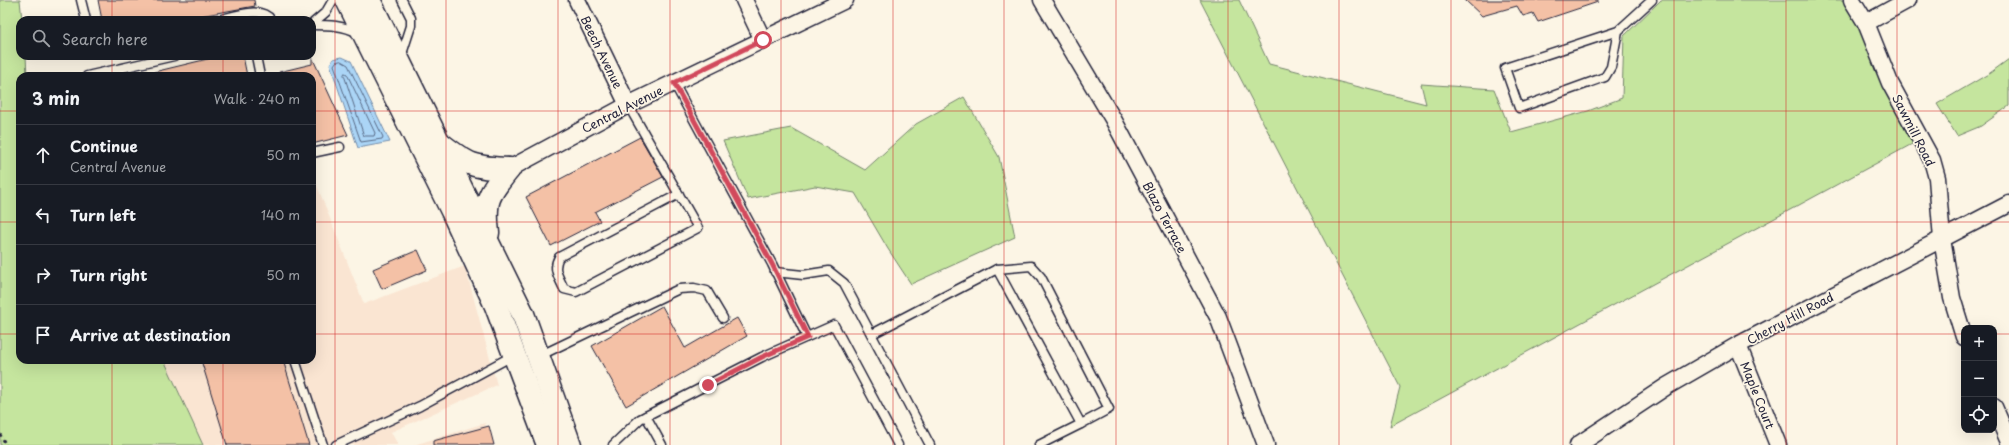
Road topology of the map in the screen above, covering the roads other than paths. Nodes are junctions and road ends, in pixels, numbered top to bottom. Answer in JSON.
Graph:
{"nodes":[{"id":1,"x":80,"y":0,"type":"edge"},
{"id":2,"x":333,"y":0,"type":"edge"},
{"id":3,"x":347,"y":0,"type":"edge"},
{"id":4,"x":369,"y":0,"type":"edge"},
{"id":5,"x":402,"y":0,"type":"edge"},
{"id":6,"x":577,"y":0,"type":"edge"},
{"id":7,"x":744,"y":0,"type":"edge"},
{"id":8,"x":845,"y":0,"type":"edge"},
{"id":9,"x":1042,"y":0,"type":"edge"},
{"id":10,"x":1652,"y":0,"type":"edge"},
{"id":11,"x":1852,"y":0,"type":"edge"},
{"id":12,"x":1908,"y":0,"type":"edge"},
{"id":13,"x":85,"y":16,"type":"edge"},
{"id":14,"x":241,"y":16,"type":"edge"},
{"id":15,"x":266,"y":16,"type":"edge"},
{"id":16,"x":316,"y":21,"type":"edge"},
{"id":17,"x":1866,"y":23,"type":"junction"},
{"id":18,"x":316,"y":24,"type":"edge"},
{"id":19,"x":1618,"y":32,"type":"junction"},
{"id":20,"x":366,"y":37,"type":"junction"},
{"id":21,"x":763,"y":40,"type":"junction"},
{"id":22,"x":157,"y":60,"type":"edge"},
{"id":23,"x":257,"y":60,"type":"edge"},
{"id":24,"x":399,"y":62,"type":"junction"},
{"id":25,"x":104,"y":72,"type":"edge"},
{"id":26,"x":259,"y":72,"type":"edge"},
{"id":27,"x":674,"y":83,"type":"junction"},
{"id":28,"x":628,"y":105,"type":"junction"},
{"id":29,"x":438,"y":142,"type":"junction"},
{"id":30,"x":340,"y":147,"type":"dead end"},
{"id":31,"x":316,"y":151,"type":"edge"},
{"id":32,"x":508,"y":170,"type":"junction"},
{"id":33,"x":678,"y":194,"type":"junction"},
{"id":34,"x":2009,"y":204,"type":"edge"},
{"id":35,"x":1942,"y":239,"type":"junction"},
{"id":36,"x":489,"y":244,"type":"junction"},
{"id":37,"x":997,"y":269,"type":"junction"},
{"id":38,"x":775,"y":272,"type":"junction"},
{"id":39,"x":723,"y":318,"type":"dead end"},
{"id":40,"x":1961,"y":327,"type":"edge"},
{"id":41,"x":872,"y":334,"type":"junction"},
{"id":42,"x":808,"y":337,"type":"junction"},
{"id":43,"x":1738,"y":345,"type":"junction"},
{"id":44,"x":514,"y":355,"type":"junction"},
{"id":45,"x":538,"y":357,"type":"junction"},
{"id":46,"x":296,"y":364,"type":"edge"},
{"id":47,"x":1997,"y":414,"type":"edge"},
{"id":48,"x":646,"y":416,"type":"junction"},
{"id":49,"x":1081,"y":424,"type":"junction"},
{"id":50,"x":2009,"y":442,"type":"edge"},
{"id":51,"x":323,"y":445,"type":"edge"},
{"id":52,"x":336,"y":445,"type":"edge"},
{"id":53,"x":548,"y":445,"type":"edge"},
{"id":54,"x":570,"y":445,"type":"edge"},
{"id":55,"x":613,"y":445,"type":"edge"},
{"id":56,"x":662,"y":445,"type":"edge"},
{"id":57,"x":898,"y":445,"type":"edge"},
{"id":58,"x":930,"y":445,"type":"edge"},
{"id":59,"x":1039,"y":445,"type":"edge"},
{"id":60,"x":1266,"y":445,"type":"edge"},
{"id":61,"x":1578,"y":445,"type":"edge"},
{"id":62,"x":1778,"y":445,"type":"edge"}],
"edges":[{"from":1,"to":13,"type":"lane"},
{"from":2,"to":16,"type":"lane"},
{"from":3,"to":20,"type":"highway"},
{"from":4,"to":24,"type":"highway"},
{"from":5,"to":24,"type":"lane"},
{"from":6,"to":28,"type":"street","name":"Beech Avenue"},
{"from":7,"to":21,"type":"street"},
{"from":8,"to":21,"type":"street","name":"Central Avenue"},
{"from":9,"to":60,"type":"street","name":"Blazo Terrace"},
{"from":10,"to":19,"type":"lane"},
{"from":11,"to":17,"type":"street","name":"Sawmill Road"},
{"from":12,"to":17,"type":"street"},
{"from":14,"to":15,"type":"lane"},
{"from":17,"to":35,"type":"street","name":"Sawmill Road"},
{"from":18,"to":20,"type":"lane"},
{"from":19,"to":19,"type":"lane"},
{"from":20,"to":44,"type":"highway"},
{"from":21,"to":27,"type":"street","name":"Central Avenue"},
{"from":22,"to":25,"type":"lane"},
{"from":23,"to":26,"type":"lane"},
{"from":24,"to":29,"type":"highway"},
{"from":27,"to":28,"type":"street","name":"Central Avenue"},
{"from":27,"to":38,"type":"lane"},
{"from":28,"to":32,"type":"street","name":"Central Avenue"},
{"from":28,"to":33,"type":"lane"},
{"from":29,"to":32,"type":"highway"},
{"from":29,"to":36,"type":"highway"},
{"from":30,"to":31,"type":"lane"},
{"from":32,"to":36,"type":"highway"},
{"from":33,"to":33,"type":"lane"},
{"from":34,"to":35,"type":"street","name":"Cherry Hill Road"},
{"from":35,"to":40,"type":"street","name":"Sawmill Road"},
{"from":35,"to":43,"type":"street","name":"Cherry Hill Road"},
{"from":36,"to":45,"type":"highway"},
{"from":37,"to":41,"type":"lane"},
{"from":37,"to":49,"type":"lane"},
{"from":37,"to":49,"type":"lane"},
{"from":38,"to":41,"type":"lane"},
{"from":38,"to":42,"type":"lane"},
{"from":39,"to":45,"type":"lane"},
{"from":41,"to":58,"type":"lane"},
{"from":42,"to":48,"type":"lane"},
{"from":42,"to":57,"type":"lane"},
{"from":43,"to":61,"type":"street","name":"Cherry Hill Road"},
{"from":43,"to":62,"type":"street","name":"Maple Court"},
{"from":44,"to":52,"type":"lane"},
{"from":44,"to":53,"type":"highway"},
{"from":45,"to":54,"type":"highway"},
{"from":46,"to":51,"type":"lane"},
{"from":47,"to":50,"type":"street"},
{"from":48,"to":55,"type":"lane"},
{"from":48,"to":56,"type":"lane"},
{"from":49,"to":59,"type":"lane"}]}
